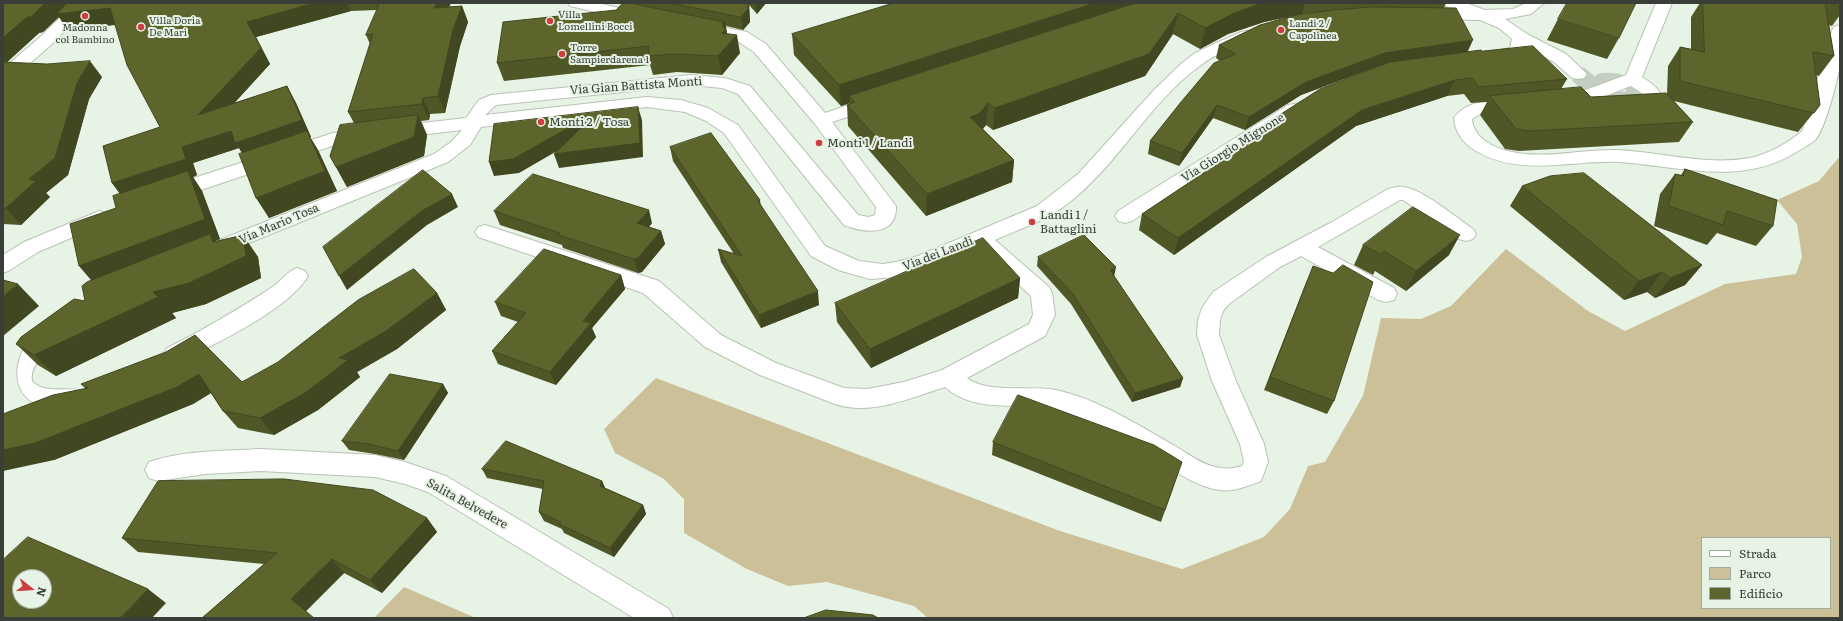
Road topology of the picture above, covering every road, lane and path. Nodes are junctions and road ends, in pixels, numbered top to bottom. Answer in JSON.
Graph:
{"nodes":[{"id":1,"x":84,"y":3,"type":"edge"},
{"id":2,"x":576,"y":3,"type":"edge"},
{"id":3,"x":1452,"y":3,"type":"edge"},
{"id":4,"x":1536,"y":3,"type":"edge"},
{"id":5,"x":1664,"y":3,"type":"edge"},
{"id":6,"x":1412,"y":14,"type":"edge"},
{"id":7,"x":1483,"y":15,"type":"junction"},
{"id":8,"x":654,"y":19,"type":"edge"},
{"id":9,"x":684,"y":25,"type":"edge"},
{"id":10,"x":1840,"y":30,"type":"edge"},
{"id":11,"x":1263,"y":31,"type":"edge"},
{"id":12,"x":1521,"y":38,"type":"junction"},
{"id":13,"x":1480,"y":58,"type":"edge"},
{"id":14,"x":1578,"y":74,"type":"tunnel mouth"},
{"id":15,"x":3,"y":77,"type":"edge"},
{"id":16,"x":1632,"y":79,"type":"junction"},
{"id":17,"x":894,"y":96,"type":"edge"},
{"id":18,"x":1308,"y":100,"type":"edge"},
{"id":19,"x":1612,"y":104,"type":"edge"},
{"id":20,"x":822,"y":120,"type":"junction"},
{"id":21,"x":474,"y":123,"type":"junction"},
{"id":22,"x":153,"y":198,"type":"edge"},
{"id":23,"x":116,"y":211,"type":"edge"},
{"id":24,"x":1125,"y":216,"type":"dead end"},
{"id":25,"x":485,"y":232,"type":"dead end"},
{"id":26,"x":1466,"y":234,"type":"dead end"},
{"id":27,"x":980,"y":238,"type":"junction"},
{"id":28,"x":1301,"y":247,"type":"junction"},
{"id":29,"x":200,"y":256,"type":"edge"},
{"id":30,"x":3,"y":266,"type":"edge"},
{"id":31,"x":297,"y":276,"type":"dead end"},
{"id":32,"x":1386,"y":294,"type":"dead end"},
{"id":33,"x":66,"y":319,"type":"edge"},
{"id":34,"x":154,"y":364,"type":"edge"},
{"id":35,"x":950,"y":377,"type":"junction"},
{"id":36,"x":93,"y":392,"type":"edge"},
{"id":37,"x":158,"y":470,"type":"dead end"},
{"id":38,"x":659,"y":618,"type":"edge"}],
"edges":[{"from":1,"to":15,"type":"street"},
{"from":2,"to":8,"type":"street"},
{"from":3,"to":7,"type":"street"},
{"from":4,"to":7,"type":"street"},
{"from":5,"to":16,"type":"street"},
{"from":6,"to":7,"type":"street"},
{"from":7,"to":12,"type":"street"},
{"from":9,"to":20,"type":"street","name":"Via Gian Battista Monti"},
{"from":10,"to":16,"type":"street"},
{"from":11,"to":27,"type":"street","name":"Via dei Landi"},
{"from":12,"to":13,"type":"street"},
{"from":12,"to":14,"type":"street"},
{"from":16,"to":19,"type":"street"},
{"from":17,"to":20,"type":"street"},
{"from":18,"to":24,"type":"street","name":"Via Giorgio Mignone"},
{"from":20,"to":21,"type":"street","name":"Via Gian Battista Monti"},
{"from":21,"to":22,"type":"street"},
{"from":21,"to":27,"type":"street","name":"Via dei Landi"},
{"from":21,"to":29,"type":"street","name":"Via Mario Tosa"},
{"from":23,"to":30,"type":"street"},
{"from":25,"to":35,"type":"street"},
{"from":26,"to":28,"type":"street"},
{"from":27,"to":35,"type":"street"},
{"from":28,"to":32,"type":"street"},
{"from":28,"to":35,"type":"street"},
{"from":31,"to":34,"type":"street"},
{"from":33,"to":36,"type":"street"},
{"from":37,"to":38,"type":"street","name":"Salita Belvedere"}]}
